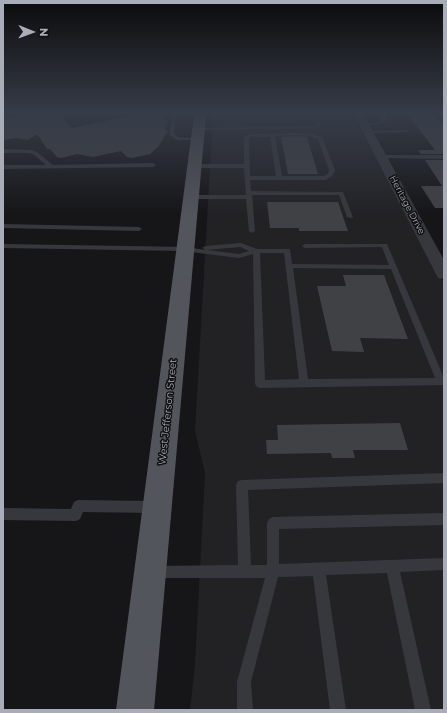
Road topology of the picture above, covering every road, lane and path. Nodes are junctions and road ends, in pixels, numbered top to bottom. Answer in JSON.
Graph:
{"nodes":[{"id":1,"x":197,"y":148,"type":"edge"},
{"id":2,"x":247,"y":148,"type":"edge"},
{"id":3,"x":274,"y":148,"type":"edge"},
{"id":4,"x":324,"y":148,"type":"edge"},
{"id":5,"x":376,"y":148,"type":"edge"},
{"id":6,"x":3,"y":151,"type":"edge"},
{"id":7,"x":381,"y":157,"type":"junction"},
{"id":8,"x":444,"y":157,"type":"edge"},
{"id":9,"x":153,"y":165,"type":"dead end"},
{"id":10,"x":195,"y":166,"type":"junction"},
{"id":11,"x":248,"y":166,"type":"junction"},
{"id":12,"x":3,"y":167,"type":"edge"},
{"id":13,"x":52,"y":167,"type":"junction"},
{"id":14,"x":247,"y":178,"type":"junction"},
{"id":15,"x":279,"y":178,"type":"junction"},
{"id":16,"x":248,"y":195,"type":"junction"},
{"id":17,"x":191,"y":197,"type":"junction"},
{"id":18,"x":350,"y":217,"type":"dead end"},
{"id":19,"x":139,"y":228,"type":"dead end"},
{"id":20,"x":4,"y":229,"type":"edge"},
{"id":21,"x":252,"y":230,"type":"dead end"},
{"id":22,"x":3,"y":246,"type":"edge"},
{"id":23,"x":305,"y":246,"type":"dead end"},
{"id":24,"x":186,"y":250,"type":"junction"},
{"id":25,"x":256,"y":251,"type":"junction"},
{"id":26,"x":288,"y":266,"type":"junction"},
{"id":27,"x":394,"y":267,"type":"junction"},
{"id":28,"x":444,"y":274,"type":"edge"},
{"id":29,"x":304,"y":383,"type":"junction"},
{"id":30,"x":444,"y":478,"type":"edge"},
{"id":31,"x":158,"y":507,"type":"junction"},
{"id":32,"x":3,"y":514,"type":"edge"},
{"id":33,"x":444,"y":519,"type":"edge"},
{"id":34,"x":444,"y":564,"type":"edge"},
{"id":35,"x":392,"y":566,"type":"junction"},
{"id":36,"x":319,"y":569,"type":"junction"},
{"id":37,"x":245,"y":571,"type":"junction"},
{"id":38,"x":273,"y":571,"type":"junction"},
{"id":39,"x":150,"y":572,"type":"junction"},
{"id":40,"x":135,"y":710,"type":"edge"},
{"id":41,"x":245,"y":710,"type":"edge"},
{"id":42,"x":338,"y":710,"type":"edge"},
{"id":43,"x":423,"y":710,"type":"edge"}],
"edges":[{"from":1,"to":10,"type":"main road","name":"West Jefferson Street"},
{"from":2,"to":11,"type":"lane"},
{"from":3,"to":15,"type":"lane"},
{"from":4,"to":15,"type":"lane"},
{"from":5,"to":7,"type":"street","name":"Heritage Drive"},
{"from":6,"to":13,"type":"lane"},
{"from":7,"to":8,"type":"lane"},
{"from":7,"to":28,"type":"street","name":"Heritage Drive"},
{"from":9,"to":13,"type":"lane"},
{"from":10,"to":11,"type":"lane"},
{"from":10,"to":17,"type":"main road","name":"West Jefferson Street"},
{"from":11,"to":14,"type":"lane"},
{"from":12,"to":13,"type":"lane"},
{"from":14,"to":15,"type":"lane"},
{"from":14,"to":16,"type":"lane"},
{"from":16,"to":17,"type":"lane"},
{"from":16,"to":18,"type":"lane"},
{"from":16,"to":21,"type":"lane"},
{"from":17,"to":24,"type":"main road","name":"West Jefferson Street"},
{"from":19,"to":20,"type":"lane"},
{"from":22,"to":24,"type":"lane"},
{"from":23,"to":27,"type":"lane"},
{"from":24,"to":25,"type":"lane"},
{"from":24,"to":31,"type":"main road","name":"West Jefferson Street"},
{"from":25,"to":26,"type":"lane"},
{"from":25,"to":29,"type":"lane"},
{"from":26,"to":27,"type":"lane"},
{"from":26,"to":29,"type":"lane"},
{"from":27,"to":29,"type":"lane"},
{"from":30,"to":37,"type":"lane"},
{"from":31,"to":32,"type":"lane"},
{"from":31,"to":39,"type":"main road","name":"West Jefferson Street"},
{"from":33,"to":38,"type":"lane"},
{"from":34,"to":35,"type":"lane"},
{"from":35,"to":36,"type":"lane"},
{"from":35,"to":43,"type":"lane"},
{"from":36,"to":38,"type":"lane"},
{"from":36,"to":42,"type":"lane"},
{"from":37,"to":38,"type":"lane"},
{"from":37,"to":39,"type":"lane"},
{"from":38,"to":41,"type":"lane"},
{"from":39,"to":40,"type":"main road","name":"West Jefferson Street"}]}
